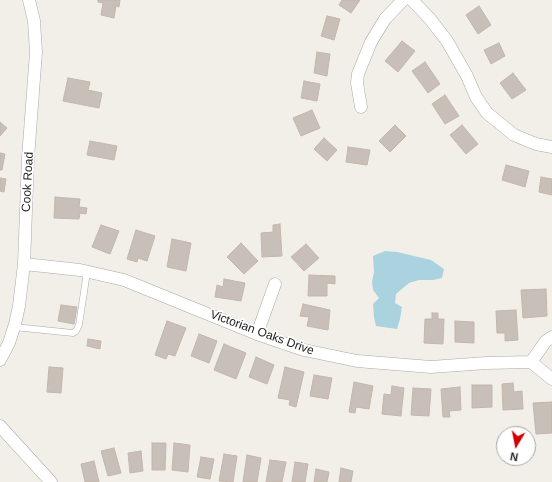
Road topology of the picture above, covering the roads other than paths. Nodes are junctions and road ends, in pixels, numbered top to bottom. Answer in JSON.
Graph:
{"nodes":[{"id":1,"x":29,"y":0,"type":"edge"},
{"id":2,"x":403,"y":0,"type":"edge"},
{"id":3,"x":412,"y":0,"type":"edge"},
{"id":4,"x":361,"y":107,"type":"dead end"},
{"id":5,"x":552,"y":147,"type":"edge"},
{"id":6,"x":24,"y":264,"type":"junction"},
{"id":7,"x":87,"y":272,"type":"junction"},
{"id":8,"x":275,"y":284,"type":"dead end"},
{"id":9,"x":14,"y":327,"type":"junction"},
{"id":10,"x":257,"y":334,"type":"junction"},
{"id":11,"x":552,"y":337,"type":"edge"},
{"id":12,"x":0,"y":360,"type":"edge"},
{"id":13,"x":531,"y":362,"type":"junction"},
{"id":14,"x":552,"y":379,"type":"edge"},
{"id":15,"x":0,"y":426,"type":"edge"},
{"id":16,"x":51,"y":482,"type":"edge"}],
"edges":[{"from":1,"to":6,"type":"street","name":"Cook Road"},
{"from":2,"to":4,"type":"street"},
{"from":3,"to":5,"type":"street"},
{"from":6,"to":7,"type":"street","name":"Victorian Oaks Drive"},
{"from":6,"to":9,"type":"street","name":"Cook Road"},
{"from":7,"to":9,"type":"lane"},
{"from":7,"to":10,"type":"street","name":"Victorian Oaks Drive"},
{"from":8,"to":10,"type":"street"},
{"from":9,"to":12,"type":"street","name":"Cook Road"},
{"from":10,"to":13,"type":"street","name":"Victorian Oaks Drive"},
{"from":11,"to":13,"type":"street"},
{"from":13,"to":14,"type":"street"},
{"from":15,"to":16,"type":"street"}]}
